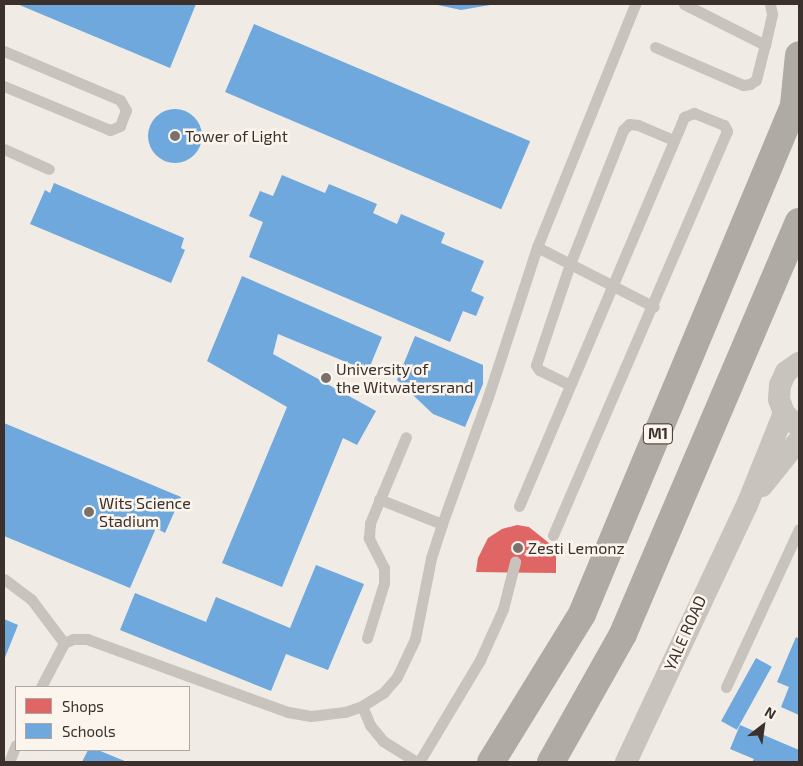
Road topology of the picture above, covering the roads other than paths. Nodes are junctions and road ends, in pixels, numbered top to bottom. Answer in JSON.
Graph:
{"nodes":[{"id":1,"x":635,"y":4,"type":"edge"},
{"id":2,"x":684,"y":4,"type":"edge"},
{"id":3,"x":770,"y":4,"type":"edge"},
{"id":4,"x":765,"y":45,"type":"junction"},
{"id":5,"x":655,"y":47,"type":"dead end"},
{"id":6,"x":4,"y":51,"type":"edge"},
{"id":7,"x":799,"y":55,"type":"edge"},
{"id":8,"x":4,"y":86,"type":"edge"},
{"id":9,"x":797,"y":99,"type":"edge"},
{"id":10,"x":674,"y":140,"type":"junction"},
{"id":11,"x":4,"y":149,"type":"edge"},
{"id":12,"x":49,"y":169,"type":"dead end"},
{"id":13,"x":799,"y":222,"type":"edge"},
{"id":14,"x":537,"y":247,"type":"junction"},
{"id":15,"x":570,"y":264,"type":"junction"},
{"id":16,"x":611,"y":285,"type":"junction"},
{"id":17,"x":654,"y":307,"type":"junction"},
{"id":18,"x":799,"y":363,"type":"edge"},
{"id":19,"x":568,"y":384,"type":"junction"},
{"id":20,"x":791,"y":419,"type":"edge"},
{"id":21,"x":406,"y":438,"type":"dead end"},
{"id":22,"x":799,"y":440,"type":"edge"},
{"id":23,"x":379,"y":499,"type":"junction"},
{"id":24,"x":747,"y":504,"type":"junction"},
{"id":25,"x":519,"y":506,"type":"dead end"},
{"id":26,"x":442,"y":524,"type":"junction"},
{"id":27,"x":799,"y":529,"type":"edge"},
{"id":28,"x":553,"y":535,"type":"dead end"},
{"id":29,"x":515,"y":562,"type":"dead end"},
{"id":30,"x":4,"y":578,"type":"edge"},
{"id":31,"x":367,"y":638,"type":"dead end"},
{"id":32,"x":64,"y":642,"type":"junction"},
{"id":33,"x":42,"y":686,"type":"edge"},
{"id":34,"x":726,"y":687,"type":"dead end"},
{"id":35,"x":362,"y":706,"type":"junction"},
{"id":36,"x":15,"y":747,"type":"edge"},
{"id":37,"x":9,"y":762,"type":"edge"},
{"id":38,"x":418,"y":762,"type":"edge"},
{"id":39,"x":491,"y":762,"type":"edge"},
{"id":40,"x":551,"y":762,"type":"edge"},
{"id":41,"x":626,"y":762,"type":"edge"}],
"edges":[{"from":1,"to":14,"type":"lane"},
{"from":2,"to":4,"type":"lane"},
{"from":3,"to":4,"type":"lane"},
{"from":4,"to":5,"type":"lane"},
{"from":6,"to":8,"type":"lane"},
{"from":7,"to":9,"type":"highway"},
{"from":9,"to":39,"type":"highway","number":"M1"},
{"from":10,"to":15,"type":"lane"},
{"from":10,"to":16,"type":"lane"},
{"from":10,"to":17,"type":"lane"},
{"from":11,"to":12,"type":"lane"},
{"from":13,"to":40,"type":"highway"},
{"from":14,"to":15,"type":"lane"},
{"from":14,"to":26,"type":"lane"},
{"from":15,"to":16,"type":"lane"},
{"from":15,"to":19,"type":"lane"},
{"from":16,"to":17,"type":"lane"},
{"from":16,"to":19,"type":"lane"},
{"from":17,"to":28,"type":"lane"},
{"from":18,"to":20,"type":"street"},
{"from":19,"to":25,"type":"lane"},
{"from":20,"to":24,"type":"street","name":"YALE ROAD"},
{"from":21,"to":23,"type":"lane"},
{"from":22,"to":24,"type":"street","name":"YALE ROAD"},
{"from":23,"to":26,"type":"lane"},
{"from":23,"to":31,"type":"lane"},
{"from":24,"to":41,"type":"street","name":"YALE ROAD"},
{"from":26,"to":35,"type":"lane"},
{"from":27,"to":34,"type":"lane"},
{"from":29,"to":38,"type":"lane"},
{"from":30,"to":32,"type":"lane"},
{"from":32,"to":33,"type":"lane"},
{"from":32,"to":35,"type":"lane"},
{"from":35,"to":38,"type":"lane"},
{"from":36,"to":37,"type":"lane"}]}
